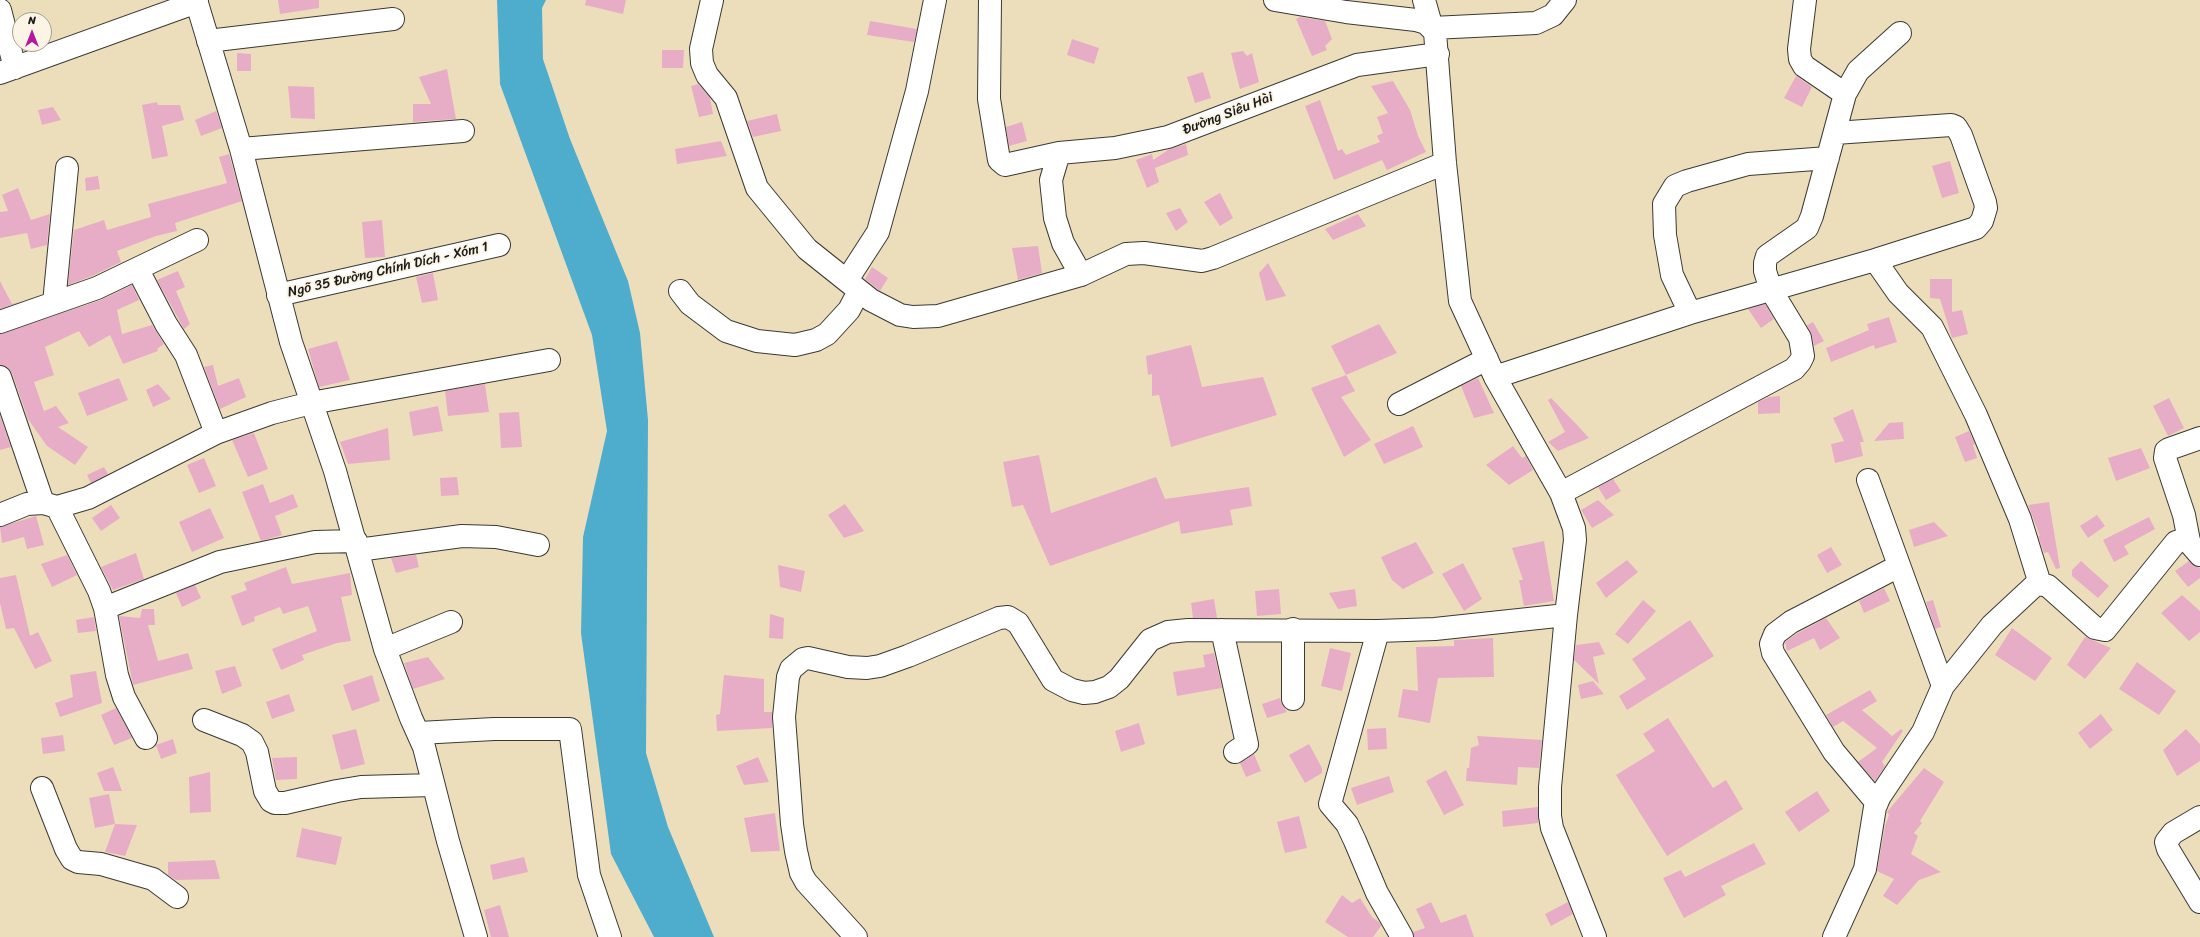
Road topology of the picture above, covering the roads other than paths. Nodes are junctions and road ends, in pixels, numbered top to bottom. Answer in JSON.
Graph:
{"nodes":[{"id":1,"x":712,"y":0,"type":"edge"},
{"id":2,"x":935,"y":0,"type":"edge"},
{"id":3,"x":990,"y":0,"type":"edge"},
{"id":4,"x":1275,"y":0,"type":"edge"},
{"id":5,"x":1424,"y":0,"type":"edge"},
{"id":6,"x":1565,"y":0,"type":"edge"},
{"id":7,"x":1805,"y":0,"type":"edge"},
{"id":8,"x":197,"y":1,"type":"edge"},
{"id":9,"x":0,"y":10,"type":"edge"},
{"id":10,"x":393,"y":19,"type":"dead end"},
{"id":11,"x":1432,"y":28,"type":"junction"},
{"id":12,"x":1900,"y":33,"type":"dead end"},
{"id":13,"x":208,"y":41,"type":"junction"},
{"id":14,"x":1438,"y":54,"type":"junction"},
{"id":15,"x":7,"y":70,"type":"edge"},
{"id":16,"x":1845,"y":94,"type":"junction"},
{"id":17,"x":463,"y":131,"type":"dead end"},
{"id":18,"x":1835,"y":133,"type":"junction"},
{"id":19,"x":241,"y":149,"type":"junction"},
{"id":20,"x":1059,"y":153,"type":"junction"},
{"id":21,"x":1828,"y":158,"type":"junction"},
{"id":22,"x":1445,"y":163,"type":"junction"},
{"id":23,"x":67,"y":168,"type":"dead end"},
{"id":24,"x":196,"y":240,"type":"dead end"},
{"id":25,"x":499,"y":245,"type":"dead end"},
{"id":26,"x":1875,"y":260,"type":"junction"},
{"id":27,"x":138,"y":270,"type":"junction"},
{"id":28,"x":1081,"y":275,"type":"junction"},
{"id":29,"x":853,"y":286,"type":"junction"},
{"id":30,"x":1771,"y":290,"type":"junction"},
{"id":31,"x":680,"y":291,"type":"dead end"},
{"id":32,"x":278,"y":294,"type":"junction"},
{"id":33,"x":54,"y":303,"type":"junction"},
{"id":34,"x":1690,"y":313,"type":"junction"},
{"id":35,"x":0,"y":322,"type":"edge"},
{"id":36,"x":549,"y":360,"type":"dead end"},
{"id":37,"x":1491,"y":368,"type":"junction"},
{"id":38,"x":0,"y":377,"type":"edge"},
{"id":39,"x":311,"y":403,"type":"junction"},
{"id":40,"x":1400,"y":404,"type":"dead end"},
{"id":41,"x":216,"y":433,"type":"junction"},
{"id":42,"x":2200,"y":438,"type":"edge"},
{"id":43,"x":1868,"y":480,"type":"dead end"},
{"id":44,"x":1561,"y":493,"type":"junction"},
{"id":45,"x":50,"y":505,"type":"junction"},
{"id":46,"x":0,"y":514,"type":"edge"},
{"id":47,"x":538,"y":545,"type":"dead end"},
{"id":48,"x":357,"y":546,"type":"junction"},
{"id":49,"x":2194,"y":548,"type":"edge"},
{"id":50,"x":1899,"y":566,"type":"junction"},
{"id":51,"x":2040,"y":584,"type":"junction"},
{"id":52,"x":105,"y":608,"type":"junction"},
{"id":53,"x":1566,"y":614,"type":"junction"},
{"id":54,"x":451,"y":622,"type":"dead end"},
{"id":55,"x":1293,"y":629,"type":"junction"},
{"id":56,"x":1222,"y":630,"type":"junction"},
{"id":57,"x":1378,"y":631,"type":"junction"},
{"id":58,"x":385,"y":649,"type":"junction"},
{"id":59,"x":1943,"y":686,"type":"junction"},
{"id":60,"x":1293,"y":699,"type":"dead end"},
{"id":61,"x":204,"y":720,"type":"dead end"},
{"id":62,"x":419,"y":733,"type":"junction"},
{"id":63,"x":146,"y":738,"type":"dead end"},
{"id":64,"x":1235,"y":752,"type":"dead end"},
{"id":65,"x":433,"y":785,"type":"junction"},
{"id":66,"x":42,"y":788,"type":"dead end"},
{"id":67,"x":1877,"y":803,"type":"junction"},
{"id":68,"x":2200,"y":817,"type":"edge"},
{"id":69,"x":177,"y":897,"type":"dead end"},
{"id":70,"x":2200,"y":902,"type":"edge"},
{"id":71,"x":608,"y":936,"type":"edge"},
{"id":72,"x":476,"y":937,"type":"edge"},
{"id":73,"x":856,"y":937,"type":"edge"},
{"id":74,"x":1402,"y":937,"type":"edge"},
{"id":75,"x":1595,"y":937,"type":"edge"},
{"id":76,"x":1834,"y":937,"type":"edge"}],
"edges":[{"from":1,"to":29,"type":"street"},
{"from":2,"to":29,"type":"street"},
{"from":3,"to":20,"type":"street","name":"Đường Siêu Hài"},
{"from":4,"to":11,"type":"street"},
{"from":5,"to":11,"type":"street"},
{"from":6,"to":11,"type":"street"},
{"from":7,"to":16,"type":"street"},
{"from":8,"to":13,"type":"street"},
{"from":8,"to":15,"type":"street"},
{"from":9,"to":15,"type":"street"},
{"from":10,"to":13,"type":"street"},
{"from":11,"to":14,"type":"street"},
{"from":12,"to":16,"type":"street"},
{"from":13,"to":19,"type":"street"},
{"from":14,"to":20,"type":"street","name":"Đường Siêu Hài"},
{"from":14,"to":22,"type":"street"},
{"from":16,"to":18,"type":"street"},
{"from":17,"to":19,"type":"street"},
{"from":18,"to":21,"type":"street"},
{"from":18,"to":26,"type":"street"},
{"from":19,"to":32,"type":"street"},
{"from":20,"to":28,"type":"street"},
{"from":21,"to":30,"type":"street"},
{"from":21,"to":34,"type":"street"},
{"from":22,"to":28,"type":"street"},
{"from":22,"to":37,"type":"street"},
{"from":23,"to":33,"type":"street"},
{"from":24,"to":27,"type":"street"},
{"from":25,"to":32,"type":"street","name":"Ngõ 35 Đường Chính Dích - Xóm 1"},
{"from":26,"to":30,"type":"street"},
{"from":26,"to":51,"type":"street"},
{"from":27,"to":33,"type":"street"},
{"from":27,"to":41,"type":"street"},
{"from":28,"to":29,"type":"street"},
{"from":29,"to":31,"type":"street"},
{"from":30,"to":34,"type":"street"},
{"from":30,"to":44,"type":"street"},
{"from":32,"to":39,"type":"street"},
{"from":33,"to":35,"type":"street"},
{"from":34,"to":37,"type":"street"},
{"from":36,"to":39,"type":"street"},
{"from":37,"to":40,"type":"street"},
{"from":37,"to":44,"type":"street"},
{"from":38,"to":45,"type":"street"},
{"from":39,"to":41,"type":"street"},
{"from":39,"to":48,"type":"street"},
{"from":41,"to":45,"type":"street"},
{"from":42,"to":49,"type":"street"},
{"from":43,"to":50,"type":"street"},
{"from":44,"to":53,"type":"street"},
{"from":45,"to":46,"type":"street"},
{"from":45,"to":52,"type":"street"},
{"from":47,"to":48,"type":"street"},
{"from":48,"to":52,"type":"street"},
{"from":48,"to":58,"type":"street"},
{"from":49,"to":51,"type":"street"},
{"from":50,"to":59,"type":"street"},
{"from":50,"to":67,"type":"street"},
{"from":51,"to":59,"type":"street"},
{"from":52,"to":63,"type":"street"},
{"from":53,"to":57,"type":"street"},
{"from":53,"to":75,"type":"street"},
{"from":54,"to":58,"type":"street"},
{"from":55,"to":56,"type":"street"},
{"from":55,"to":57,"type":"street"},
{"from":55,"to":60,"type":"street"},
{"from":56,"to":64,"type":"street"},
{"from":56,"to":73,"type":"street"},
{"from":57,"to":74,"type":"street"},
{"from":58,"to":62,"type":"street"},
{"from":59,"to":67,"type":"street"},
{"from":61,"to":65,"type":"street"},
{"from":62,"to":65,"type":"street"},
{"from":62,"to":71,"type":"street"},
{"from":65,"to":72,"type":"street"},
{"from":66,"to":69,"type":"street"},
{"from":67,"to":76,"type":"street"},
{"from":68,"to":70,"type":"street"}]}
